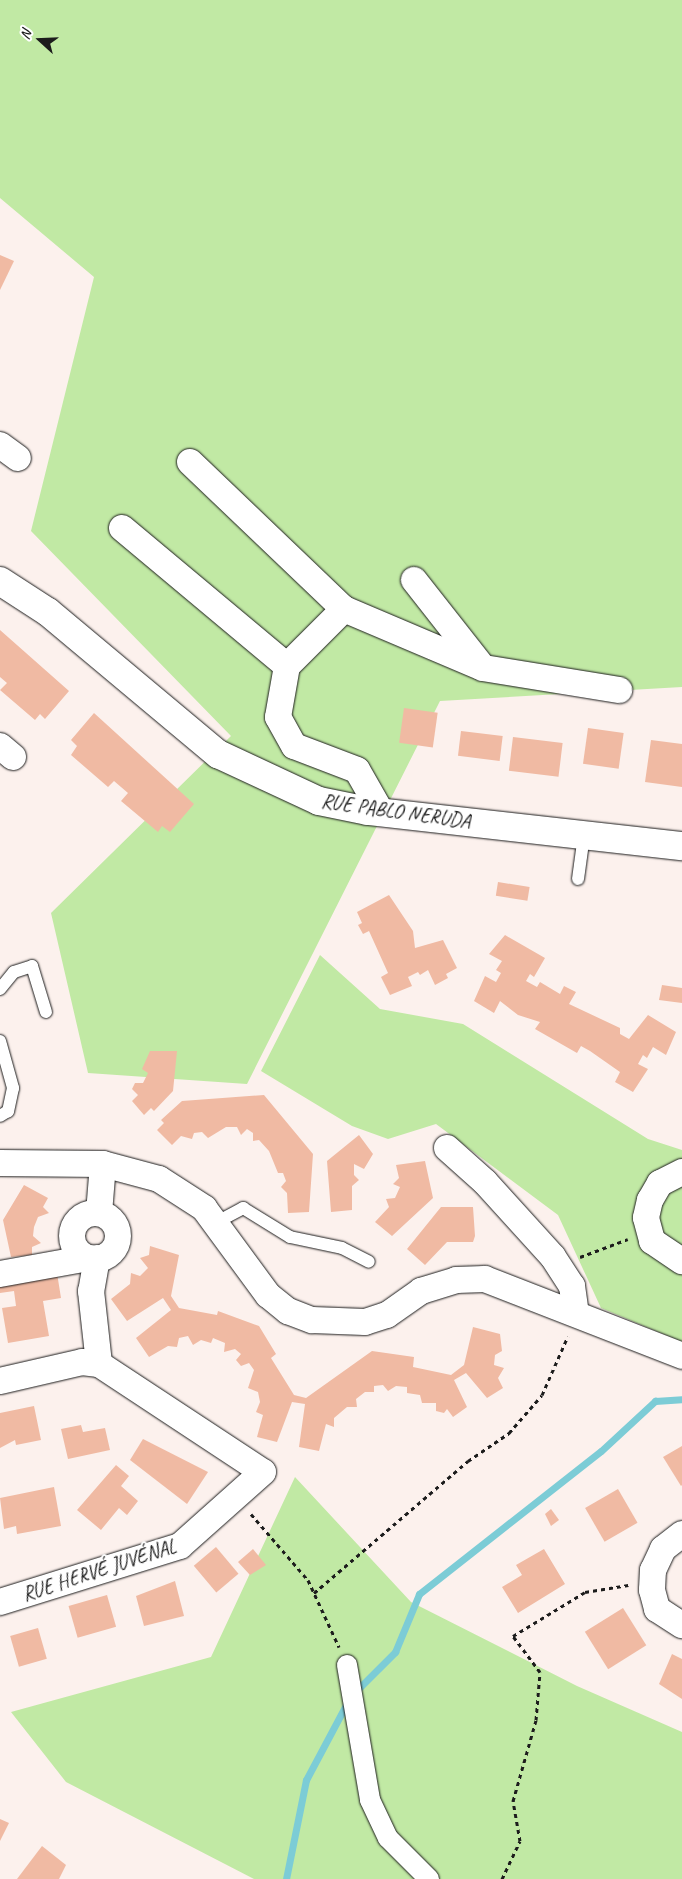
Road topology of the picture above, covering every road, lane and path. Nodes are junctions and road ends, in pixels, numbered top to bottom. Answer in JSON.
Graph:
{"nodes":[{"id":1,"x":190,"y":462,"type":"dead end"},
{"id":2,"x":122,"y":528,"type":"dead end"},
{"id":3,"x":414,"y":580,"type":"dead end"},
{"id":4,"x":0,"y":581,"type":"edge"},
{"id":5,"x":344,"y":609,"type":"junction"},
{"id":6,"x":287,"y":666,"type":"junction"},
{"id":7,"x":482,"y":668,"type":"junction"},
{"id":8,"x":619,"y":690,"type":"dead end"},
{"id":9,"x":381,"y":812,"type":"junction"},
{"id":10,"x":584,"y":835,"type":"junction"},
{"id":11,"x":682,"y":846,"type":"edge"},
{"id":12,"x":578,"y":879,"type":"dead end"},
{"id":13,"x":0,"y":989,"type":"edge"},
{"id":14,"x":46,"y":1012,"type":"dead end"},
{"id":15,"x":0,"y":1041,"type":"edge"},
{"id":16,"x":0,"y":1116,"type":"edge"},
{"id":17,"x":447,"y":1148,"type":"dead end"},
{"id":18,"x":0,"y":1163,"type":"edge"},
{"id":19,"x":103,"y":1164,"type":"junction"},
{"id":20,"x":682,"y":1172,"type":"edge"},
{"id":21,"x":99,"y":1213,"type":"junction"},
{"id":22,"x":217,"y":1222,"type":"junction"},
{"id":23,"x":649,"y":1228,"type":"junction"},
{"id":24,"x":93,"y":1258,"type":"junction"},
{"id":25,"x":682,"y":1261,"type":"edge"},
{"id":26,"x":369,"y":1262,"type":"dead end"},
{"id":27,"x":559,"y":1266,"type":"junction"},
{"id":28,"x":0,"y":1274,"type":"edge"},
{"id":29,"x":577,"y":1313,"type":"junction"},
{"id":30,"x":682,"y":1356,"type":"edge"},
{"id":31,"x":100,"y":1364,"type":"junction"},
{"id":32,"x":0,"y":1381,"type":"edge"},
{"id":33,"x":236,"y":1496,"type":"junction"},
{"id":34,"x":682,"y":1534,"type":"edge"},
{"id":35,"x":652,"y":1581,"type":"junction"},
{"id":36,"x":314,"y":1593,"type":"junction"},
{"id":37,"x":0,"y":1602,"type":"edge"},
{"id":38,"x":682,"y":1625,"type":"edge"},
{"id":39,"x":347,"y":1665,"type":"joint"},
{"id":40,"x":429,"y":1879,"type":"edge"},
{"id":41,"x":502,"y":1879,"type":"edge"}],
"edges":[{"from":1,"to":5,"type":"street"},
{"from":2,"to":6,"type":"street"},
{"from":3,"to":7,"type":"street"},
{"from":4,"to":9,"type":"main road","name":"RUE PABLO NERUDA"},
{"from":5,"to":6,"type":"street"},
{"from":5,"to":7,"type":"street"},
{"from":6,"to":9,"type":"street"},
{"from":7,"to":8,"type":"street"},
{"from":9,"to":10,"type":"main road","name":"RUE PABLO NERUDA"},
{"from":10,"to":11,"type":"main road","name":"RUE PABLO NERUDA"},
{"from":10,"to":12,"type":"lane"},
{"from":13,"to":14,"type":"lane"},
{"from":15,"to":16,"type":"lane"},
{"from":17,"to":27,"type":"street"},
{"from":18,"to":19,"type":"street"},
{"from":19,"to":21,"type":"street"},
{"from":19,"to":22,"type":"street"},
{"from":20,"to":23,"type":"street"},
{"from":21,"to":24,"type":"street"},
{"from":21,"to":24,"type":"street"},
{"from":22,"to":26,"type":"lane"},
{"from":22,"to":29,"type":"street"},
{"from":23,"to":25,"type":"street"},
{"from":23,"to":27,"type":"path"},
{"from":24,"to":28,"type":"street"},
{"from":24,"to":31,"type":"street"},
{"from":27,"to":29,"type":"street"},
{"from":29,"to":30,"type":"street"},
{"from":29,"to":36,"type":"path"},
{"from":31,"to":32,"type":"street"},
{"from":31,"to":33,"type":"street","name":"RUE HERVÉ JUVÉNAL"},
{"from":33,"to":36,"type":"path"},
{"from":33,"to":37,"type":"street","name":"RUE HERVÉ JUVÉNAL"},
{"from":34,"to":35,"type":"street"},
{"from":35,"to":38,"type":"street"},
{"from":35,"to":41,"type":"path"},
{"from":36,"to":39,"type":"path"},
{"from":39,"to":40,"type":"street"}]}
